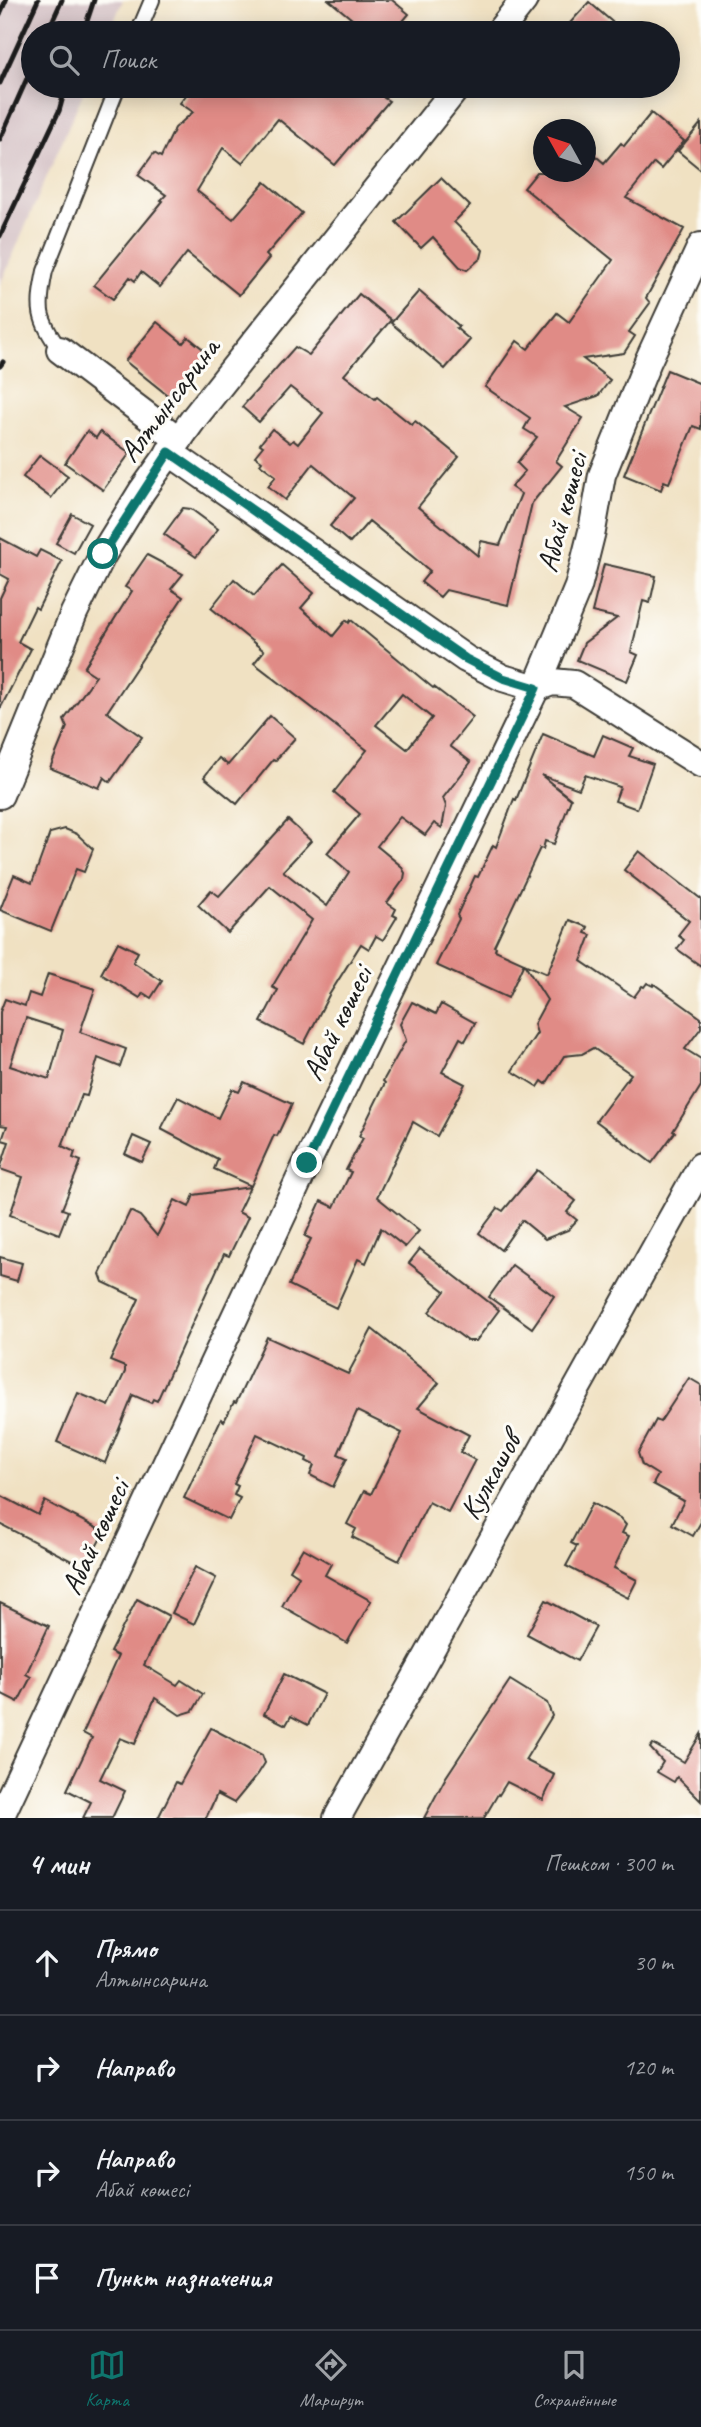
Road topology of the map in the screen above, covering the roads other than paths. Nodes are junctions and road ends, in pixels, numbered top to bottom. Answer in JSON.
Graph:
{"nodes":[{"id":1,"x":152,"y":0,"type":"edge"},
{"id":2,"x":524,"y":0,"type":"edge"},
{"id":3,"x":143,"y":21,"type":"edge"},
{"id":4,"x":507,"y":21,"type":"edge"},
{"id":5,"x":113,"y":98,"type":"edge"},
{"id":6,"x":448,"y":98,"type":"edge"},
{"id":7,"x":701,"y":246,"type":"edge"},
{"id":8,"x":60,"y":350,"type":"joint"},
{"id":9,"x":174,"y":446,"type":"junction"},
{"id":10,"x":536,"y":688,"type":"junction"},
{"id":11,"x":701,"y":764,"type":"edge"},
{"id":12,"x":0,"y":795,"type":"edge"},
{"id":13,"x":701,"y":1166,"type":"edge"},
{"id":14,"x":0,"y":1818,"type":"edge"},
{"id":15,"x":337,"y":1818,"type":"edge"}],
"edges":[{"from":1,"to":3,"type":"lane"},
{"from":2,"to":4,"type":"street"},
{"from":5,"to":8,"type":"lane"},
{"from":6,"to":9,"type":"street","name":"Алтынсарина"},
{"from":7,"to":10,"type":"street","name":"Абай көшесі"},
{"from":8,"to":9,"type":"street"},
{"from":9,"to":10,"type":"street"},
{"from":9,"to":12,"type":"street","name":"Алтынсарина"},
{"from":10,"to":11,"type":"street"},
{"from":10,"to":14,"type":"street","name":"Абай көшесі"},
{"from":13,"to":15,"type":"street","name":"Кулкашов"}]}
